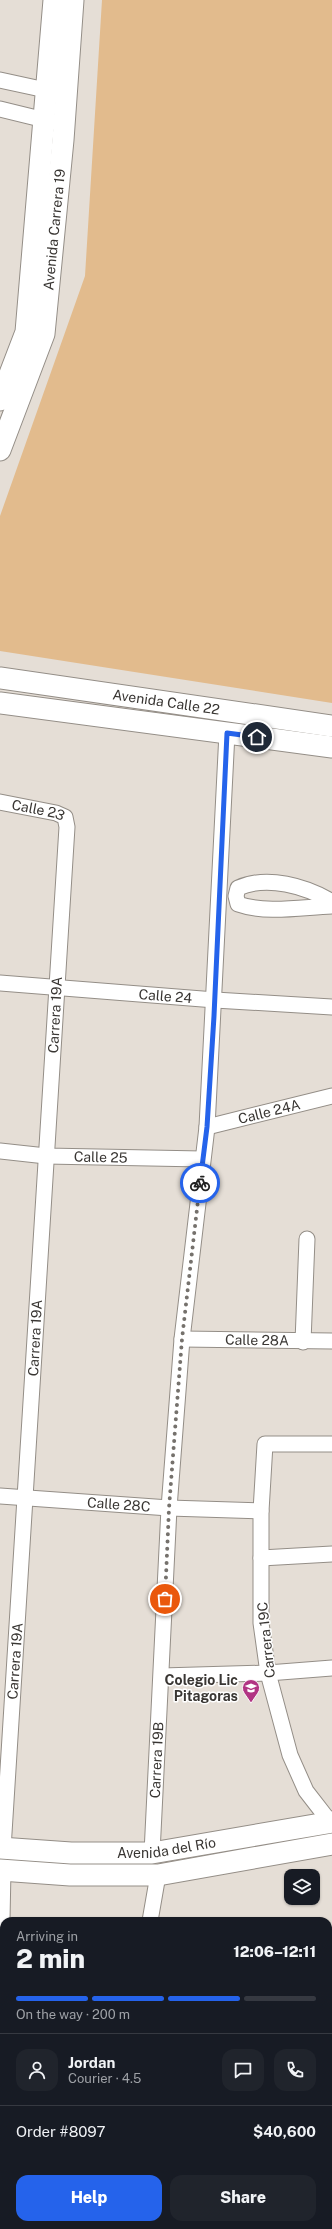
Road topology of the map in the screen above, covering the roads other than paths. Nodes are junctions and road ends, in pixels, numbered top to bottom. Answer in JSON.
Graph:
{"nodes":[{"id":1,"x":54,"y":0,"type":"edge"},
{"id":2,"x":73,"y":0,"type":"edge"},
{"id":3,"x":0,"y":80,"type":"edge"},
{"id":4,"x":57,"y":93,"type":"junction"},
{"id":5,"x":0,"y":109,"type":"edge"},
{"id":6,"x":44,"y":119,"type":"junction"},
{"id":7,"x":64,"y":126,"type":"junction"},
{"id":8,"x":0,"y":400,"type":"edge"},
{"id":9,"x":0,"y":450,"type":"edge"},
{"id":10,"x":0,"y":678,"type":"edge"},
{"id":11,"x":0,"y":703,"type":"edge"},
{"id":12,"x":332,"y":726,"type":"edge"},
{"id":13,"x":227,"y":733,"type":"junction"},
{"id":14,"x":332,"y":747,"type":"edge"},
{"id":15,"x":0,"y":802,"type":"edge"},
{"id":16,"x":67,"y":827,"type":"joint"},
{"id":17,"x":332,"y":902,"type":"edge"},
{"id":18,"x":332,"y":906,"type":"edge"},
{"id":19,"x":0,"y":983,"type":"edge"},
{"id":20,"x":56,"y":988,"type":"junction"},
{"id":21,"x":215,"y":1000,"type":"junction"},
{"id":22,"x":332,"y":1007,"type":"edge"},
{"id":23,"x":332,"y":1096,"type":"edge"},
{"id":24,"x":207,"y":1127,"type":"junction"},
{"id":25,"x":0,"y":1151,"type":"edge"},
{"id":26,"x":46,"y":1156,"type":"junction"},
{"id":27,"x":202,"y":1159,"type":"junction"},
{"id":28,"x":307,"y":1239,"type":"dead end"},
{"id":29,"x":182,"y":1339,"type":"junction"},
{"id":30,"x":332,"y":1341,"type":"edge"},
{"id":31,"x":302,"y":1342,"type":"junction"},
{"id":32,"x":332,"y":1444,"type":"edge"},
{"id":33,"x":0,"y":1496,"type":"edge"},
{"id":34,"x":26,"y":1497,"type":"junction"},
{"id":35,"x":169,"y":1508,"type":"junction"},
{"id":36,"x":261,"y":1511,"type":"junction"},
{"id":37,"x":332,"y":1554,"type":"edge"},
{"id":38,"x":261,"y":1558,"type":"junction"},
{"id":39,"x":332,"y":1668,"type":"edge"},
{"id":40,"x":268,"y":1673,"type":"junction"},
{"id":41,"x":162,"y":1676,"type":"junction"},
{"id":42,"x":331,"y":1822,"type":"edge"},
{"id":43,"x":332,"y":1844,"type":"edge"},
{"id":44,"x":2,"y":1849,"type":"edge"},
{"id":45,"x":152,"y":1853,"type":"junction"},
{"id":46,"x":1,"y":1870,"type":"edge"},
{"id":47,"x":158,"y":1875,"type":"junction"},
{"id":48,"x":1,"y":1917,"type":"edge"},
{"id":49,"x":151,"y":1917,"type":"edge"}],
"edges":[{"from":1,"to":4,"type":"main road","name":"Avenida Carrera 19"},
{"from":2,"to":4,"type":"main road","name":"Avenida Carrera 19"},
{"from":3,"to":4,"type":"street"},
{"from":4,"to":6,"type":"main road","name":"Avenida Carrera 19"},
{"from":4,"to":7,"type":"main road","name":"Avenida Carrera 19"},
{"from":5,"to":6,"type":"street"},
{"from":6,"to":7,"type":"street"},
{"from":6,"to":8,"type":"main road","name":"Avenida Carrera 19"},
{"from":7,"to":9,"type":"main road","name":"Avenida Carrera 19"},
{"from":10,"to":12,"type":"main road","name":"Avenida Calle 22"},
{"from":11,"to":13,"type":"main road","name":"Avenida Calle 22"},
{"from":13,"to":14,"type":"main road","name":"Avenida Calle 22"},
{"from":13,"to":21,"type":"street","name":"Carrera 19B"},
{"from":15,"to":16,"type":"street","name":"Calle 23"},
{"from":16,"to":20,"type":"street","name":"Carrera 19A"},
{"from":17,"to":18,"type":"street"},
{"from":19,"to":20,"type":"street","name":"Calle 24"},
{"from":20,"to":21,"type":"street","name":"Calle 24"},
{"from":20,"to":26,"type":"street","name":"Carrera 19A"},
{"from":21,"to":22,"type":"street","name":"Calle 24"},
{"from":21,"to":24,"type":"street","name":"Carrera 19B"},
{"from":23,"to":24,"type":"street","name":"Calle 24A"},
{"from":24,"to":27,"type":"street","name":"Carrera 19B"},
{"from":25,"to":26,"type":"street","name":"Calle 25"},
{"from":26,"to":27,"type":"street","name":"Calle 25"},
{"from":26,"to":34,"type":"street","name":"Carrera 19A"},
{"from":27,"to":29,"type":"street","name":"Carrera 19B"},
{"from":28,"to":31,"type":"street"},
{"from":29,"to":31,"type":"street","name":"Calle 28A"},
{"from":29,"to":35,"type":"street","name":"Carrera 19B"},
{"from":30,"to":31,"type":"street","name":"Calle 28A"},
{"from":32,"to":36,"type":"street","name":"Carrera 19C"},
{"from":33,"to":34,"type":"street","name":"Calle 28C"},
{"from":34,"to":35,"type":"street","name":"Calle 28C"},
{"from":34,"to":44,"type":"street","name":"Carrera 19A"},
{"from":35,"to":36,"type":"street","name":"Calle 28C"},
{"from":35,"to":41,"type":"street","name":"Carrera 19B"},
{"from":36,"to":38,"type":"street","name":"Carrera 19C"},
{"from":37,"to":38,"type":"street"},
{"from":38,"to":40,"type":"street","name":"Carrera 19C"},
{"from":39,"to":40,"type":"street"},
{"from":40,"to":41,"type":"street"},
{"from":40,"to":42,"type":"street","name":"Carrera 19C"},
{"from":41,"to":45,"type":"street","name":"Carrera 19B"},
{"from":42,"to":45,"type":"main road","name":"Avenida del Río"},
{"from":43,"to":47,"type":"main road","name":"Avenida del Río"},
{"from":44,"to":45,"type":"main road","name":"Avenida del Río"},
{"from":46,"to":47,"type":"main road","name":"Avenida del Río"},
{"from":46,"to":48,"type":"street"},
{"from":47,"to":49,"type":"street"}]}
